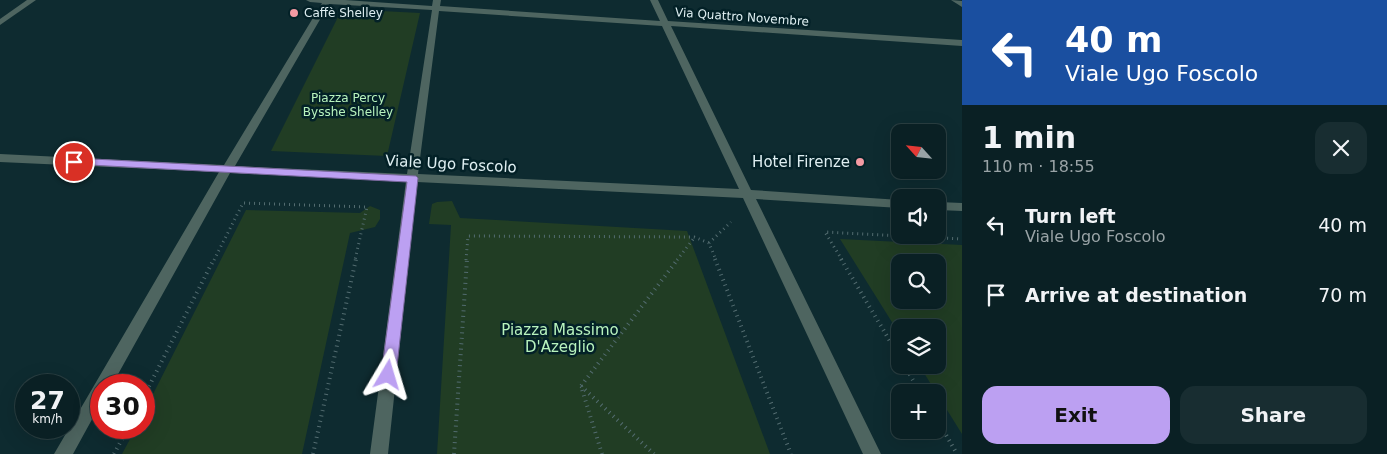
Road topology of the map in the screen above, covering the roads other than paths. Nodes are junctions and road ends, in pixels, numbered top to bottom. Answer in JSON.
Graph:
{"nodes":[{"id":1,"x":32,"y":0,"type":"edge"},
{"id":2,"x":310,"y":0,"type":"edge"},
{"id":3,"x":654,"y":0,"type":"edge"},
{"id":4,"x":955,"y":0,"type":"edge"},
{"id":5,"x":327,"y":1,"type":"edge"},
{"id":6,"x":436,"y":4,"type":"edge"},
{"id":7,"x":962,"y":5,"type":"edge"},
{"id":8,"x":0,"y":23,"type":"edge"},
{"id":9,"x":665,"y":23,"type":"junction"},
{"id":10,"x":962,"y":43,"type":"edge"},
{"id":11,"x":0,"y":158,"type":"edge"},
{"id":12,"x":228,"y":169,"type":"junction"},
{"id":13,"x":412,"y":178,"type":"junction"},
{"id":14,"x":747,"y":194,"type":"junction"},
{"id":15,"x":891,"y":203,"type":"edge"},
{"id":16,"x":946,"y":207,"type":"edge"},
{"id":17,"x":962,"y":208,"type":"edge"},
{"id":18,"x":109,"y":374,"type":"edge"},
{"id":19,"x":90,"y":407,"type":"edge"},
{"id":20,"x":63,"y":454,"type":"edge"},
{"id":21,"x":379,"y":454,"type":"edge"},
{"id":22,"x":872,"y":454,"type":"edge"}],
"edges":[{"from":1,"to":8,"type":"street"},
{"from":2,"to":5,"type":"street","name":"Via Quattro Novembre"},
{"from":3,"to":9,"type":"street"},
{"from":4,"to":7,"type":"street"},
{"from":5,"to":6,"type":"street","name":"Via Quattro Novembre"},
{"from":5,"to":12,"type":"street"},
{"from":6,"to":9,"type":"street","name":"Via Quattro Novembre"},
{"from":6,"to":13,"type":"street"},
{"from":9,"to":10,"type":"street","name":"Via Quattro Novembre"},
{"from":9,"to":14,"type":"street"},
{"from":11,"to":12,"type":"street","name":"Viale Ugo Foscolo"},
{"from":12,"to":13,"type":"street","name":"Viale Ugo Foscolo"},
{"from":12,"to":18,"type":"street"},
{"from":13,"to":14,"type":"street","name":"Viale Ugo Foscolo"},
{"from":13,"to":21,"type":"street"},
{"from":14,"to":15,"type":"street","name":"Viale Ugo Foscolo"},
{"from":14,"to":22,"type":"street"},
{"from":16,"to":17,"type":"street"},
{"from":19,"to":20,"type":"street"}]}
